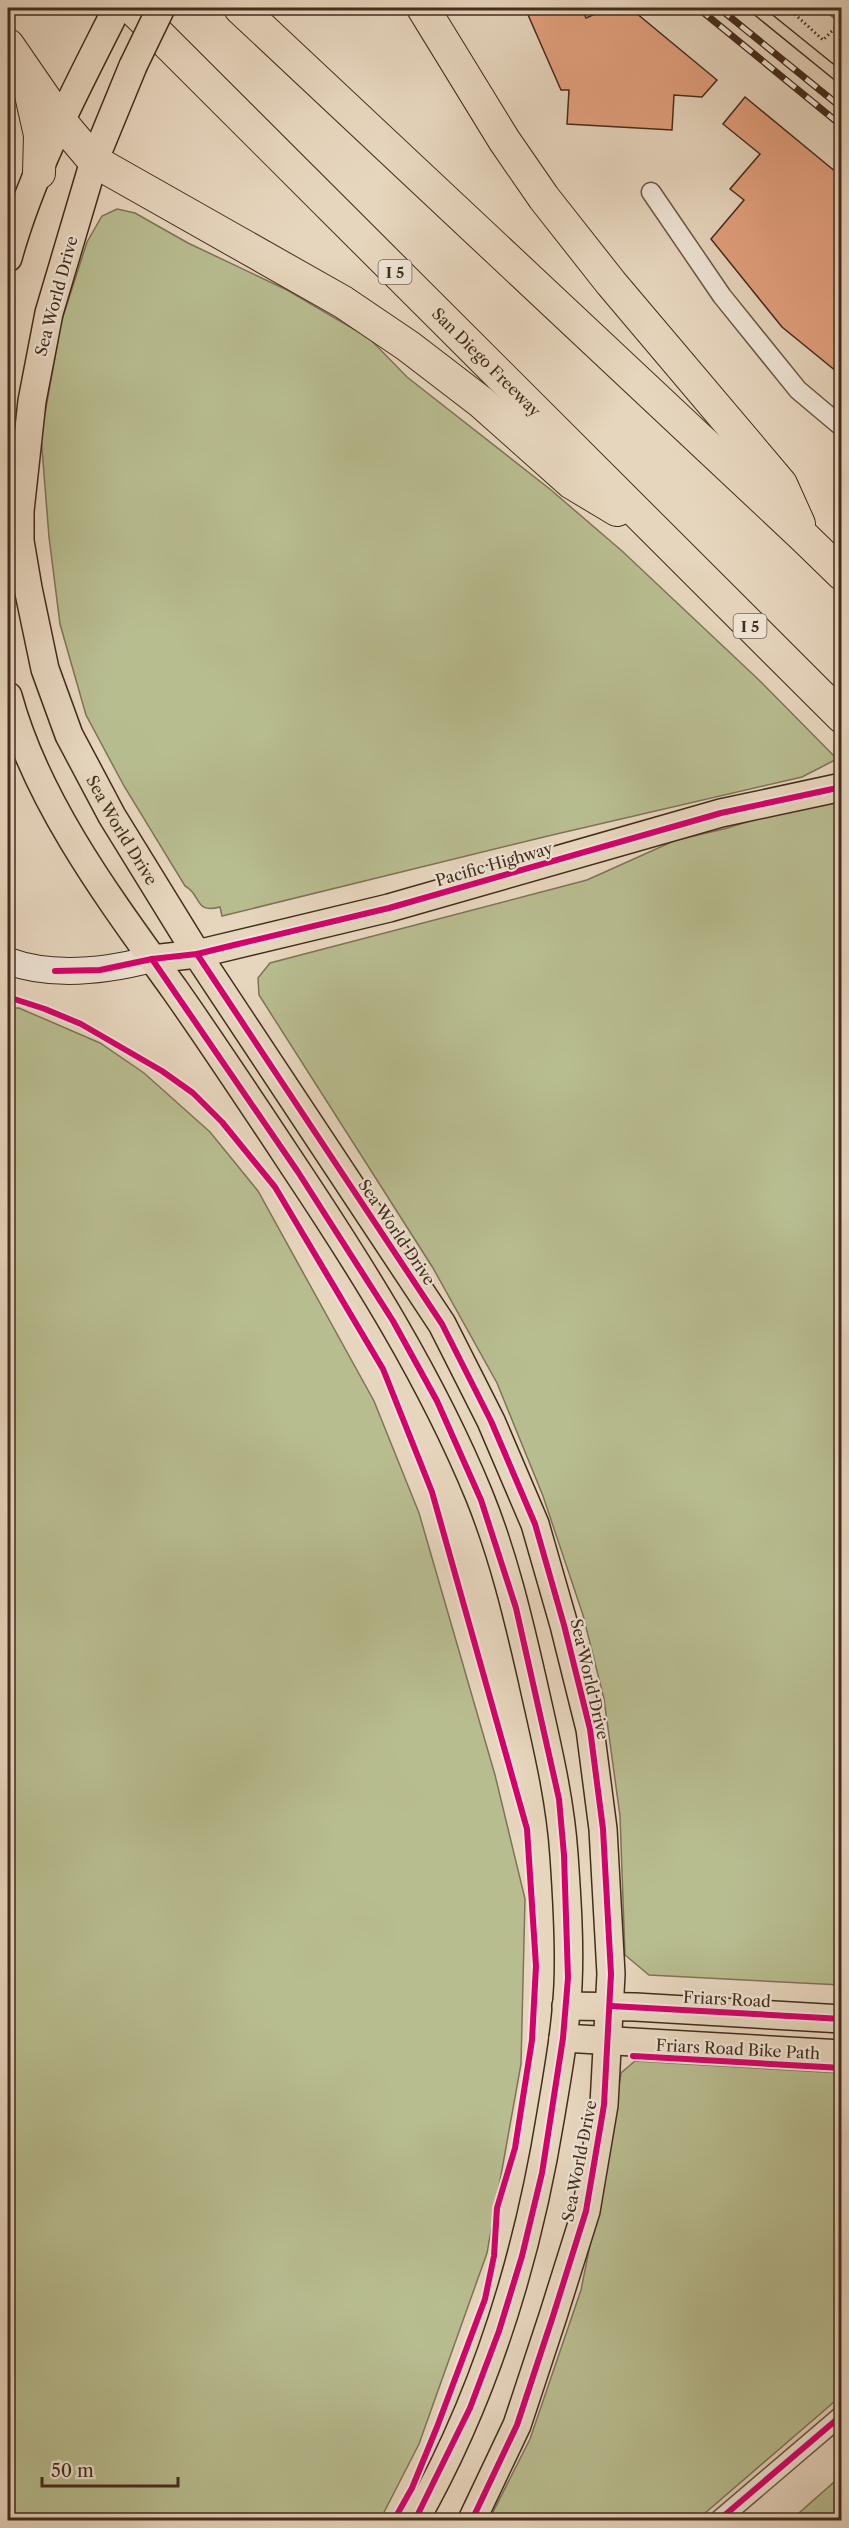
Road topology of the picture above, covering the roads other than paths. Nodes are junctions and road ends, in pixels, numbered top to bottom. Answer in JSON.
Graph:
{"nodes":[{"id":1,"x":117,"y":8,"type":"edge"},
{"id":2,"x":132,"y":8,"type":"edge"},
{"id":3,"x":161,"y":8,"type":"edge"},
{"id":4,"x":240,"y":8,"type":"edge"},
{"id":5,"x":423,"y":8,"type":"edge"},
{"id":6,"x":16,"y":56,"type":"edge"},
{"id":7,"x":61,"y":122,"type":"junction"},
{"id":8,"x":93,"y":160,"type":"junction"},
{"id":9,"x":39,"y":173,"type":"junction"},
{"id":10,"x":651,"y":192,"type":"dead end"},
{"id":11,"x":8,"y":258,"type":"edge"},
{"id":12,"x":842,"y":427,"type":"edge"},
{"id":13,"x":659,"y":536,"type":"junction"},
{"id":14,"x":805,"y":538,"type":"junction"},
{"id":15,"x":842,"y":574,"type":"edge"},
{"id":16,"x":8,"y":696,"type":"edge"},
{"id":17,"x":842,"y":717,"type":"edge"},
{"id":18,"x":831,"y":788,"type":"edge"},
{"id":19,"x":197,"y":954,"type":"junction"},
{"id":20,"x":153,"y":959,"type":"junction"},
{"id":21,"x":8,"y":961,"type":"edge"},
{"id":22,"x":566,"y":2006,"type":"junction"},
{"id":23,"x":611,"y":2006,"type":"junction"},
{"id":24,"x":842,"y":2019,"type":"edge"},
{"id":25,"x":563,"y":2037,"type":"junction"},
{"id":26,"x":609,"y":2040,"type":"junction"},
{"id":27,"x":842,"y":2054,"type":"edge"},
{"id":28,"x":842,"y":2415,"type":"edge"},
{"id":29,"x":415,"y":2520,"type":"edge"},
{"id":30,"x":472,"y":2520,"type":"edge"},
{"id":31,"x":719,"y":2520,"type":"edge"}],
"edges":[{"from":1,"to":7,"type":"main road"},
{"from":2,"to":13,"type":"highway","name":"San Diego Freeway","number":"I 5"},
{"from":3,"to":8,"type":"main road","name":"Sea World Drive","bridge":true},
{"from":4,"to":14,"type":"highway"},
{"from":5,"to":14,"type":"highway"},
{"from":6,"to":7,"type":"highway"},
{"from":6,"to":9,"type":"highway"},
{"from":7,"to":8,"type":"highway"},
{"from":7,"to":9,"type":"main road"},
{"from":8,"to":13,"type":"highway"},
{"from":8,"to":19,"type":"main road","name":"Sea World Drive"},
{"from":9,"to":11,"type":"main road"},
{"from":10,"to":12,"type":"street"},
{"from":13,"to":17,"type":"highway","name":"San Diego Freeway","number":"I 5"},
{"from":14,"to":15,"type":"highway"},
{"from":16,"to":20,"type":"main road"},
{"from":18,"to":19,"type":"main road","name":"Pacific Highway"},
{"from":19,"to":20,"type":"main road","name":"Pacific Highway"},
{"from":19,"to":23,"type":"main road","name":"Sea World Drive"},
{"from":20,"to":21,"type":"main road"},
{"from":20,"to":22,"type":"main road"},
{"from":22,"to":23,"type":"main road","name":"Friars Road"},
{"from":22,"to":25,"type":"main road"},
{"from":23,"to":24,"type":"main road","name":"Friars Road"},
{"from":23,"to":26,"type":"main road","name":"Sea World Drive"},
{"from":25,"to":26,"type":"main road"},
{"from":25,"to":29,"type":"main road"},
{"from":26,"to":27,"type":"main road"},
{"from":26,"to":30,"type":"main road","name":"Sea World Drive"},
{"from":28,"to":31,"type":"street"}]}
